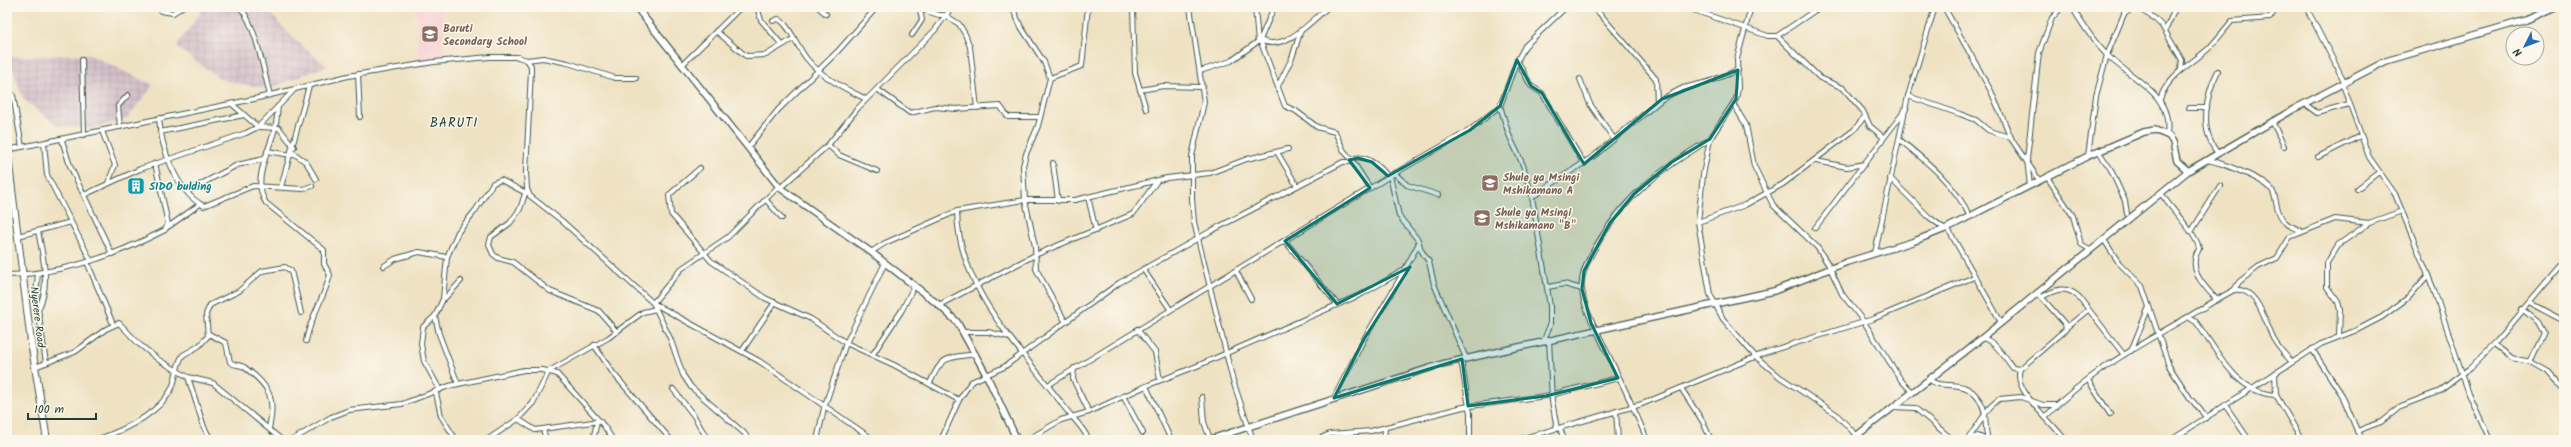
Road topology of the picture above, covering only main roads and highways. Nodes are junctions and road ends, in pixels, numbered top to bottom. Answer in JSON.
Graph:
{"nodes":[{"id":1,"x":7,"y":149,"type":"edge"},
{"id":2,"x":47,"y":440,"type":"edge"}],
"edges":[{"from":1,"to":2,"type":"main road","name":"Nyerere Road"}]}
